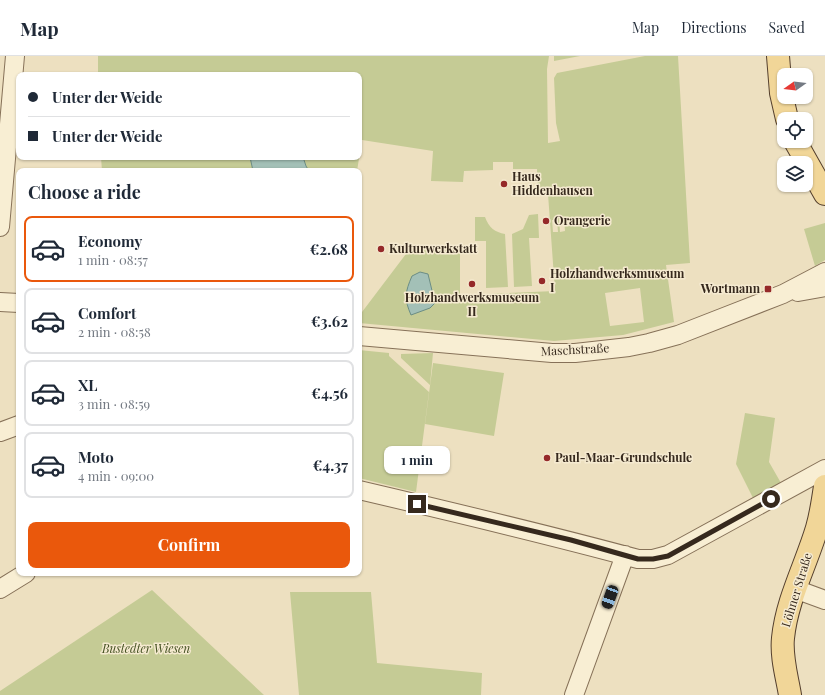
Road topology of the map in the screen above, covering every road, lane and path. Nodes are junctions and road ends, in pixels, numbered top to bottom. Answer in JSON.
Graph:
{"nodes":[{"id":1,"x":15,"y":56,"type":"edge"},
{"id":2,"x":778,"y":56,"type":"edge"},
{"id":3,"x":785,"y":112,"type":"edge"},
{"id":4,"x":800,"y":148,"type":"edge"},
{"id":5,"x":825,"y":194,"type":"edge"},
{"id":6,"x":0,"y":227,"type":"edge"},
{"id":7,"x":825,"y":272,"type":"edge"},
{"id":8,"x":825,"y":287,"type":"edge"},
{"id":9,"x":783,"y":294,"type":"junction"},
{"id":10,"x":0,"y":302,"type":"edge"},
{"id":11,"x":16,"y":304,"type":"edge"},
{"id":12,"x":362,"y":336,"type":"edge"},
{"id":13,"x":16,"y":426,"type":"edge"},
{"id":14,"x":0,"y":432,"type":"edge"},
{"id":15,"x":825,"y":469,"type":"edge"},
{"id":16,"x":825,"y":486,"type":"edge"},
{"id":17,"x":362,"y":491,"type":"edge"},
{"id":18,"x":625,"y":555,"type":"junction"},
{"id":19,"x":21,"y":576,"type":"edge"},
{"id":20,"x":0,"y":589,"type":"edge"},
{"id":21,"x":795,"y":589,"type":"junction"},
{"id":22,"x":825,"y":600,"type":"edge"},
{"id":23,"x":574,"y":695,"type":"edge"},
{"id":24,"x":790,"y":695,"type":"edge"}],
"edges":[{"from":1,"to":6,"type":"street"},
{"from":2,"to":3,"type":"main road"},
{"from":4,"to":5,"type":"main road"},
{"from":7,"to":9,"type":"street","name":"Maschstraße"},
{"from":8,"to":9,"type":"street","name":"Maschstraße"},
{"from":9,"to":12,"type":"street","name":"Maschstraße"},
{"from":10,"to":11,"type":"street"},
{"from":13,"to":14,"type":"street"},
{"from":15,"to":18,"type":"street"},
{"from":16,"to":21,"type":"main road","name":"Löhner Straße"},
{"from":17,"to":18,"type":"street"},
{"from":18,"to":23,"type":"street"},
{"from":19,"to":20,"type":"street"},
{"from":21,"to":22,"type":"street"},
{"from":21,"to":24,"type":"main road","name":"Löhner Straße"}]}
